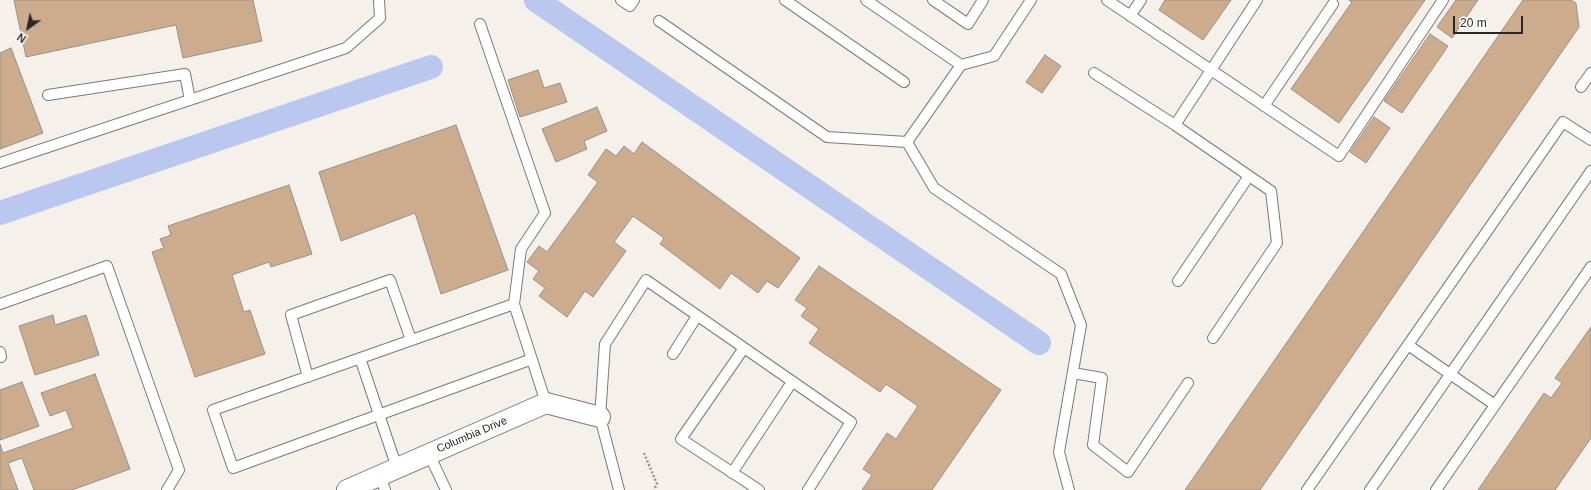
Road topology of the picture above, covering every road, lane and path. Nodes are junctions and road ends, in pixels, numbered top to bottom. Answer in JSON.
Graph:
{"nodes":[{"id":1,"x":379,"y":0,"type":"edge"},
{"id":2,"x":621,"y":0,"type":"edge"},
{"id":3,"x":634,"y":0,"type":"edge"},
{"id":4,"x":785,"y":0,"type":"edge"},
{"id":5,"x":866,"y":0,"type":"edge"},
{"id":6,"x":933,"y":0,"type":"edge"},
{"id":7,"x":983,"y":0,"type":"edge"},
{"id":8,"x":1031,"y":0,"type":"edge"},
{"id":9,"x":1107,"y":0,"type":"edge"},
{"id":10,"x":1141,"y":0,"type":"edge"},
{"id":11,"x":1257,"y":0,"type":"edge"},
{"id":12,"x":1443,"y":0,"type":"edge"},
{"id":13,"x":1333,"y":4,"type":"dead end"},
{"id":14,"x":1130,"y":16,"type":"junction"},
{"id":15,"x":659,"y":21,"type":"dead end"},
{"id":16,"x":480,"y":24,"type":"dead end"},
{"id":17,"x":961,"y":65,"type":"junction"},
{"id":18,"x":1211,"y":70,"type":"junction"},
{"id":19,"x":1094,"y":72,"type":"dead end"},
{"id":20,"x":1591,"y":73,"type":"edge"},
{"id":21,"x":904,"y":82,"type":"dead end"},
{"id":22,"x":1581,"y":87,"type":"dead end"},
{"id":23,"x":48,"y":95,"type":"dead end"},
{"id":24,"x":190,"y":100,"type":"junction"},
{"id":25,"x":1264,"y":106,"type":"junction"},
{"id":26,"x":1175,"y":125,"type":"junction"},
{"id":27,"x":1591,"y":140,"type":"edge"},
{"id":28,"x":907,"y":142,"type":"junction"},
{"id":29,"x":0,"y":163,"type":"edge"},
{"id":30,"x":1591,"y":171,"type":"edge"},
{"id":31,"x":1249,"y":176,"type":"junction"},
{"id":32,"x":1591,"y":267,"type":"edge"},
{"id":33,"x":1178,"y":281,"type":"dead end"},
{"id":34,"x":0,"y":304,"type":"edge"},
{"id":35,"x":514,"y":304,"type":"junction"},
{"id":36,"x":697,"y":316,"type":"junction"},
{"id":37,"x":1213,"y":338,"type":"dead end"},
{"id":38,"x":411,"y":340,"type":"junction"},
{"id":39,"x":1408,"y":345,"type":"junction"},
{"id":40,"x":744,"y":348,"type":"junction"},
{"id":41,"x":0,"y":352,"type":"edge"},
{"id":42,"x":673,"y":354,"type":"dead end"},
{"id":43,"x":0,"y":357,"type":"edge"},
{"id":44,"x":360,"y":358,"type":"junction"},
{"id":45,"x":532,"y":360,"type":"junction"},
{"id":46,"x":1073,"y":373,"type":"junction"},
{"id":47,"x":1451,"y":374,"type":"junction"},
{"id":48,"x":308,"y":377,"type":"junction"},
{"id":49,"x":792,"y":382,"type":"junction"},
{"id":50,"x":1188,"y":383,"type":"dead end"},
{"id":51,"x":546,"y":403,"type":"junction"},
{"id":52,"x":1495,"y":405,"type":"junction"},
{"id":53,"x":378,"y":415,"type":"junction"},
{"id":54,"x":600,"y":416,"type":"junction"},
{"id":55,"x":644,"y":453,"type":"dead end"},
{"id":56,"x":429,"y":454,"type":"junction"},
{"id":57,"x":732,"y":473,"type":"junction"},
{"id":58,"x":387,"y":478,"type":"edge"},
{"id":59,"x":167,"y":490,"type":"edge"},
{"id":60,"x":347,"y":490,"type":"edge"},
{"id":61,"x":446,"y":490,"type":"edge"},
{"id":62,"x":619,"y":490,"type":"edge"},
{"id":63,"x":654,"y":490,"type":"edge"},
{"id":64,"x":759,"y":490,"type":"edge"},
{"id":65,"x":808,"y":490,"type":"edge"},
{"id":66,"x":1069,"y":490,"type":"edge"},
{"id":67,"x":1307,"y":490,"type":"edge"},
{"id":68,"x":1370,"y":490,"type":"edge"},
{"id":69,"x":1436,"y":490,"type":"edge"}],
"edges":[{"from":1,"to":24,"type":"lane"},
{"from":2,"to":3,"type":"lane"},
{"from":4,"to":21,"type":"lane"},
{"from":5,"to":17,"type":"lane"},
{"from":6,"to":7,"type":"lane"},
{"from":8,"to":17,"type":"lane"},
{"from":9,"to":14,"type":"lane"},
{"from":10,"to":14,"type":"lane"},
{"from":11,"to":18,"type":"lane"},
{"from":12,"to":25,"type":"lane"},
{"from":13,"to":25,"type":"lane"},
{"from":14,"to":18,"type":"lane"},
{"from":15,"to":28,"type":"lane"},
{"from":16,"to":35,"type":"lane"},
{"from":17,"to":28,"type":"lane"},
{"from":18,"to":25,"type":"lane"},
{"from":18,"to":26,"type":"lane"},
{"from":19,"to":26,"type":"lane"},
{"from":20,"to":22,"type":"lane"},
{"from":23,"to":24,"type":"lane"},
{"from":24,"to":29,"type":"lane"},
{"from":26,"to":31,"type":"lane"},
{"from":27,"to":39,"type":"lane"},
{"from":28,"to":46,"type":"lane"},
{"from":30,"to":47,"type":"lane"},
{"from":31,"to":33,"type":"lane"},
{"from":31,"to":37,"type":"lane"},
{"from":32,"to":52,"type":"lane"},
{"from":34,"to":59,"type":"lane"},
{"from":35,"to":38,"type":"lane"},
{"from":35,"to":45,"type":"lane"},
{"from":36,"to":40,"type":"lane"},
{"from":36,"to":42,"type":"lane"},
{"from":36,"to":54,"type":"lane"},
{"from":38,"to":44,"type":"lane"},
{"from":38,"to":48,"type":"lane"},
{"from":39,"to":47,"type":"lane"},
{"from":39,"to":67,"type":"lane"},
{"from":40,"to":49,"type":"lane"},
{"from":40,"to":57,"type":"lane"},
{"from":41,"to":43,"type":"lane"},
{"from":44,"to":48,"type":"lane"},
{"from":44,"to":53,"type":"lane"},
{"from":45,"to":51,"type":"lane"},
{"from":45,"to":53,"type":"lane"},
{"from":46,"to":50,"type":"lane"},
{"from":46,"to":66,"type":"lane"},
{"from":47,"to":52,"type":"lane"},
{"from":47,"to":68,"type":"lane"},
{"from":48,"to":53,"type":"lane"},
{"from":49,"to":57,"type":"lane"},
{"from":49,"to":65,"type":"lane"},
{"from":51,"to":54,"type":"street"},
{"from":51,"to":56,"type":"street","name":"Columbia Drive"},
{"from":52,"to":69,"type":"lane"},
{"from":53,"to":58,"type":"lane"},
{"from":54,"to":62,"type":"lane"},
{"from":55,"to":63,"type":"path"},
{"from":56,"to":58,"type":"street","name":"Columbia Drive"},
{"from":56,"to":61,"type":"lane"},
{"from":57,"to":64,"type":"lane"},
{"from":58,"to":60,"type":"street","name":"Columbia Drive"}]}
